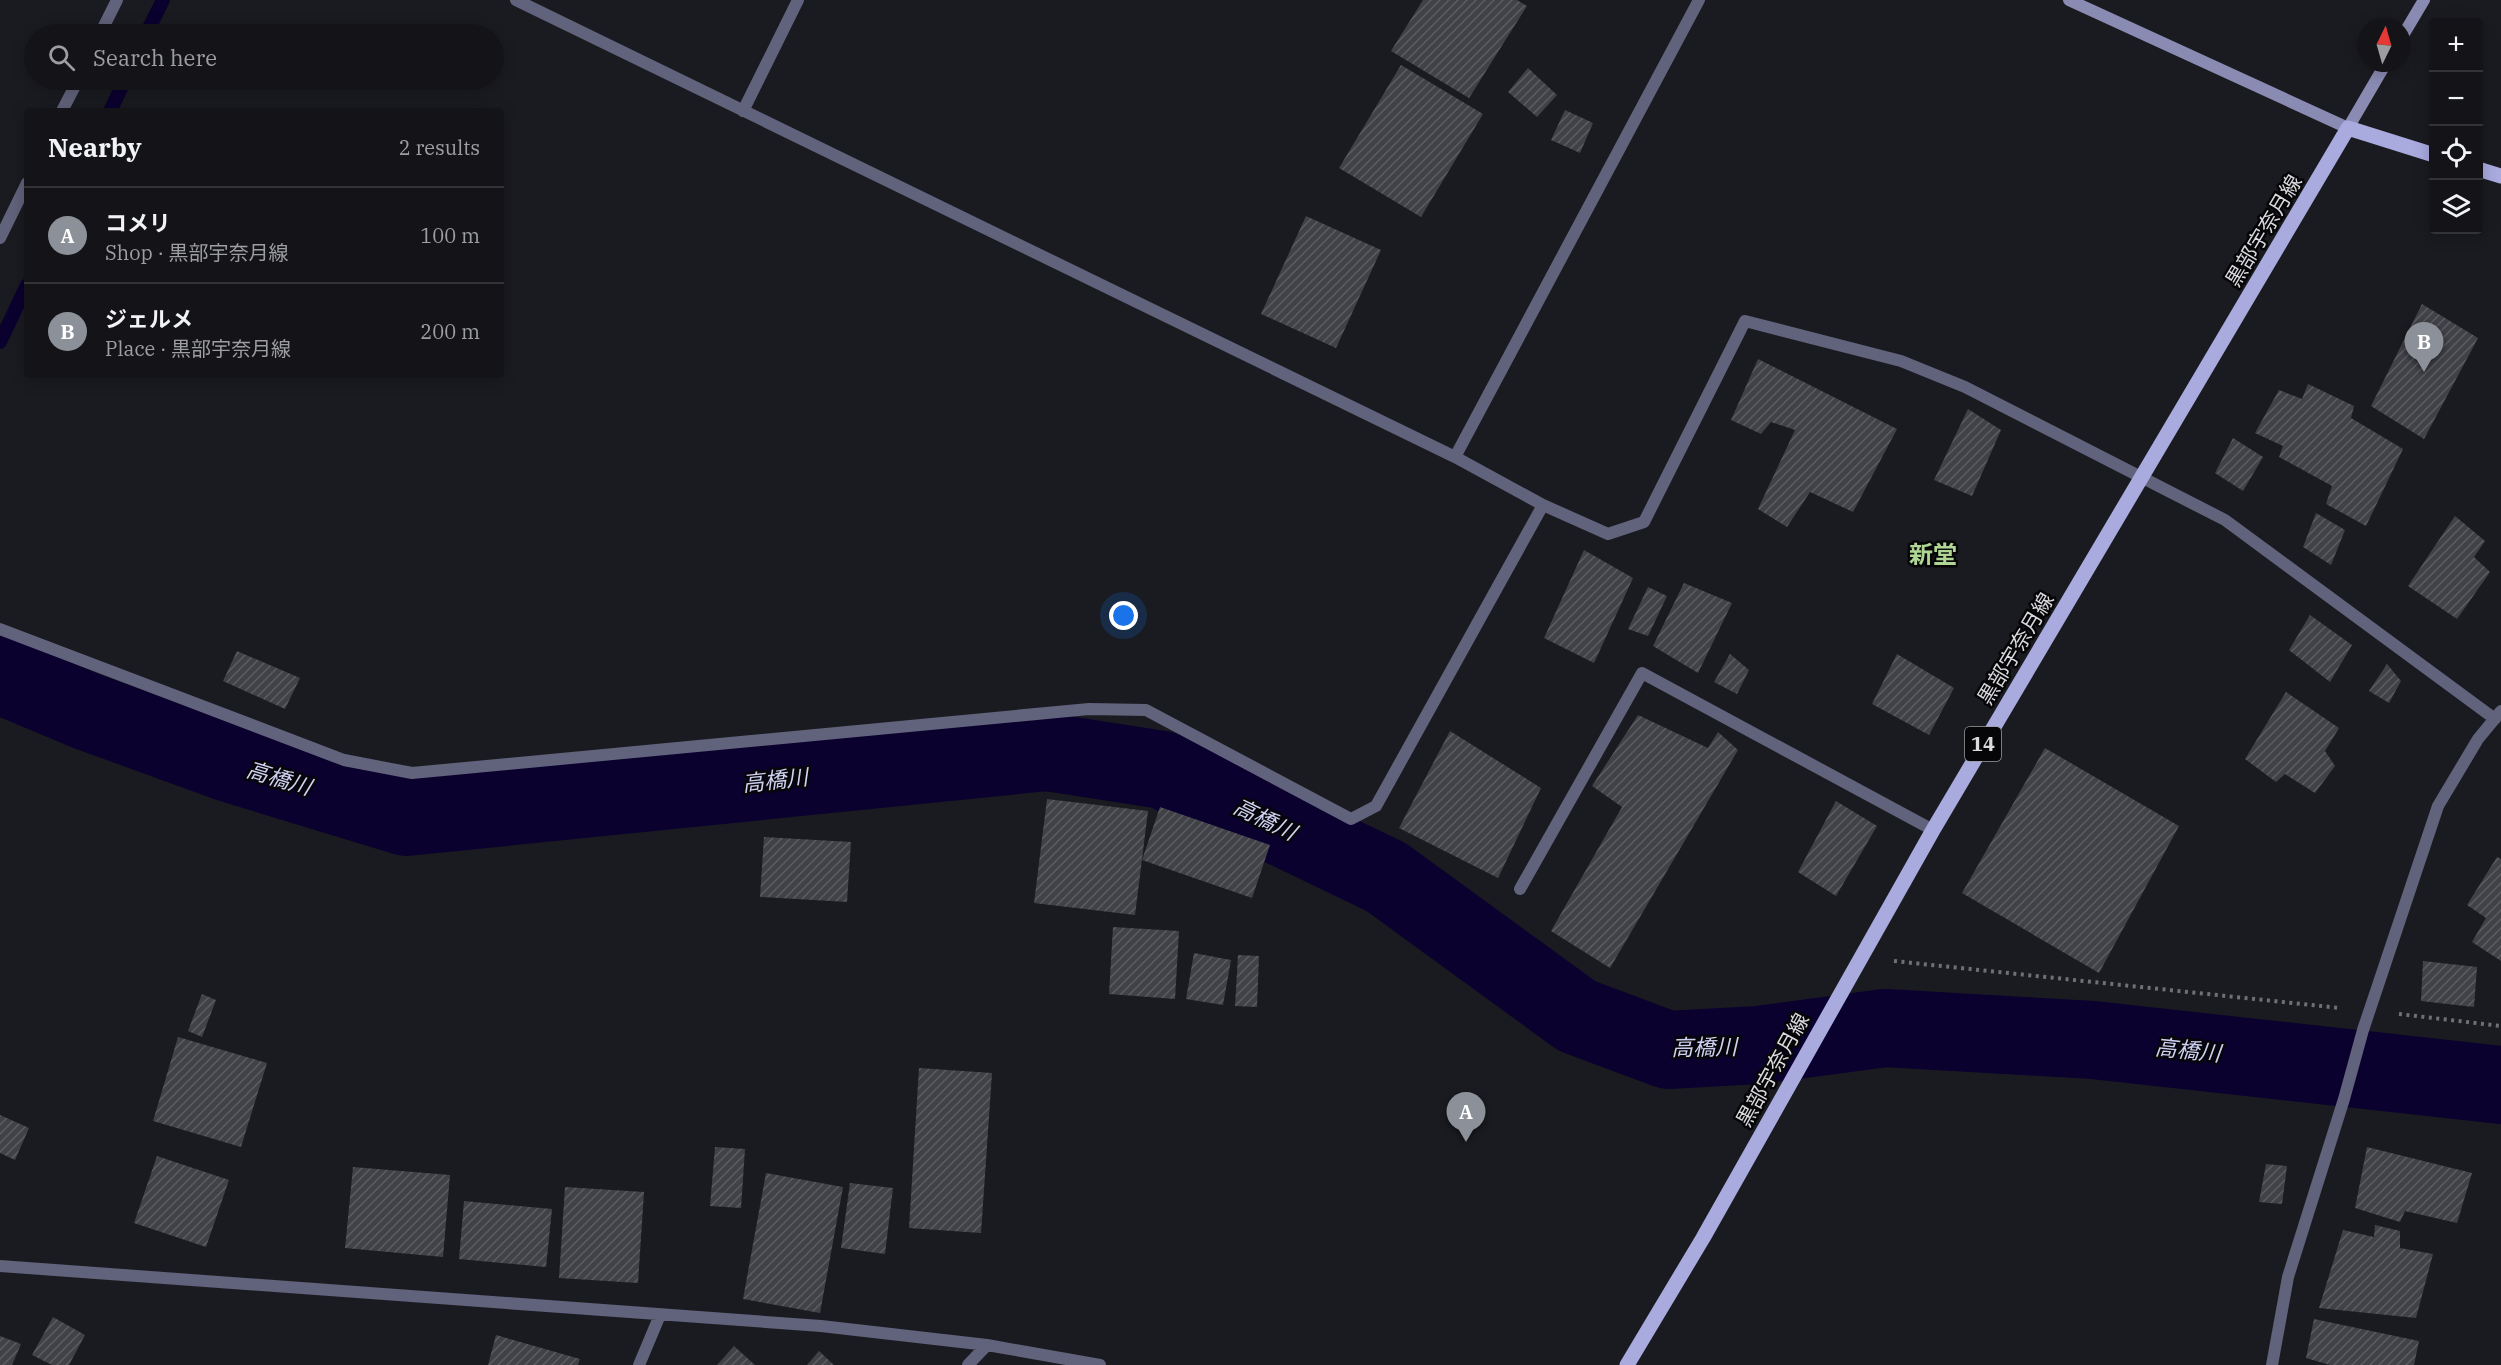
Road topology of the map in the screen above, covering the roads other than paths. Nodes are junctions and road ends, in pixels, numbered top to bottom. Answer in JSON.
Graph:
{"nodes":[{"id":1,"x":117,"y":0,"type":"edge"},
{"id":2,"x":516,"y":0,"type":"edge"},
{"id":3,"x":798,"y":0,"type":"edge"},
{"id":4,"x":1699,"y":0,"type":"edge"},
{"id":5,"x":2069,"y":0,"type":"edge"},
{"id":6,"x":2424,"y":0,"type":"edge"},
{"id":7,"x":2411,"y":22,"type":"edge"},
{"id":8,"x":105,"y":24,"type":"edge"},
{"id":9,"x":2381,"y":72,"type":"edge"},
{"id":10,"x":73,"y":90,"type":"edge"},
{"id":11,"x":64,"y":108,"type":"edge"},
{"id":12,"x":743,"y":111,"type":"junction"},
{"id":13,"x":2348,"y":129,"type":"junction"},
{"id":14,"x":2429,"y":154,"type":"edge"},
{"id":15,"x":2483,"y":171,"type":"edge"},
{"id":16,"x":2501,"y":176,"type":"edge"},
{"id":17,"x":24,"y":189,"type":"edge"},
{"id":18,"x":0,"y":238,"type":"edge"},
{"id":19,"x":1455,"y":457,"type":"junction"},
{"id":20,"x":2141,"y":478,"type":"junction"},
{"id":21,"x":1543,"y":505,"type":"junction"},
{"id":22,"x":0,"y":630,"type":"edge"},
{"id":23,"x":2498,"y":715,"type":"edge"},
{"id":24,"x":1933,"y":830,"type":"junction"},
{"id":25,"x":1520,"y":889,"type":"dead end"},
{"id":26,"x":0,"y":1266,"type":"edge"},
{"id":27,"x":660,"y":1315,"type":"junction"},
{"id":28,"x":987,"y":1345,"type":"junction"},
{"id":29,"x":639,"y":1365,"type":"edge"},
{"id":30,"x":968,"y":1365,"type":"edge"},
{"id":31,"x":1100,"y":1365,"type":"edge"},
{"id":32,"x":1627,"y":1365,"type":"edge"},
{"id":33,"x":2272,"y":1365,"type":"edge"}],
"edges":[{"from":1,"to":8,"type":"street"},
{"from":2,"to":12,"type":"street"},
{"from":3,"to":12,"type":"street"},
{"from":4,"to":19,"type":"street"},
{"from":5,"to":13,"type":"street"},
{"from":6,"to":7,"type":"street"},
{"from":9,"to":13,"type":"street"},
{"from":10,"to":11,"type":"street"},
{"from":12,"to":19,"type":"street"},
{"from":13,"to":14,"type":"main road"},
{"from":13,"to":20,"type":"main road","name":"黒部宇奈月線","number":"14"},
{"from":15,"to":16,"type":"main road"},
{"from":17,"to":18,"type":"street"},
{"from":19,"to":21,"type":"street"},
{"from":20,"to":21,"type":"street"},
{"from":20,"to":23,"type":"street"},
{"from":20,"to":24,"type":"main road","name":"黒部宇奈月線","number":"14"},
{"from":21,"to":22,"type":"street"},
{"from":23,"to":33,"type":"street"},
{"from":24,"to":25,"type":"street"},
{"from":24,"to":32,"type":"main road","name":"黒部宇奈月線","number":"14"},
{"from":26,"to":27,"type":"street"},
{"from":27,"to":28,"type":"street"},
{"from":27,"to":29,"type":"street"},
{"from":28,"to":30,"type":"street"},
{"from":28,"to":31,"type":"street"}]}
